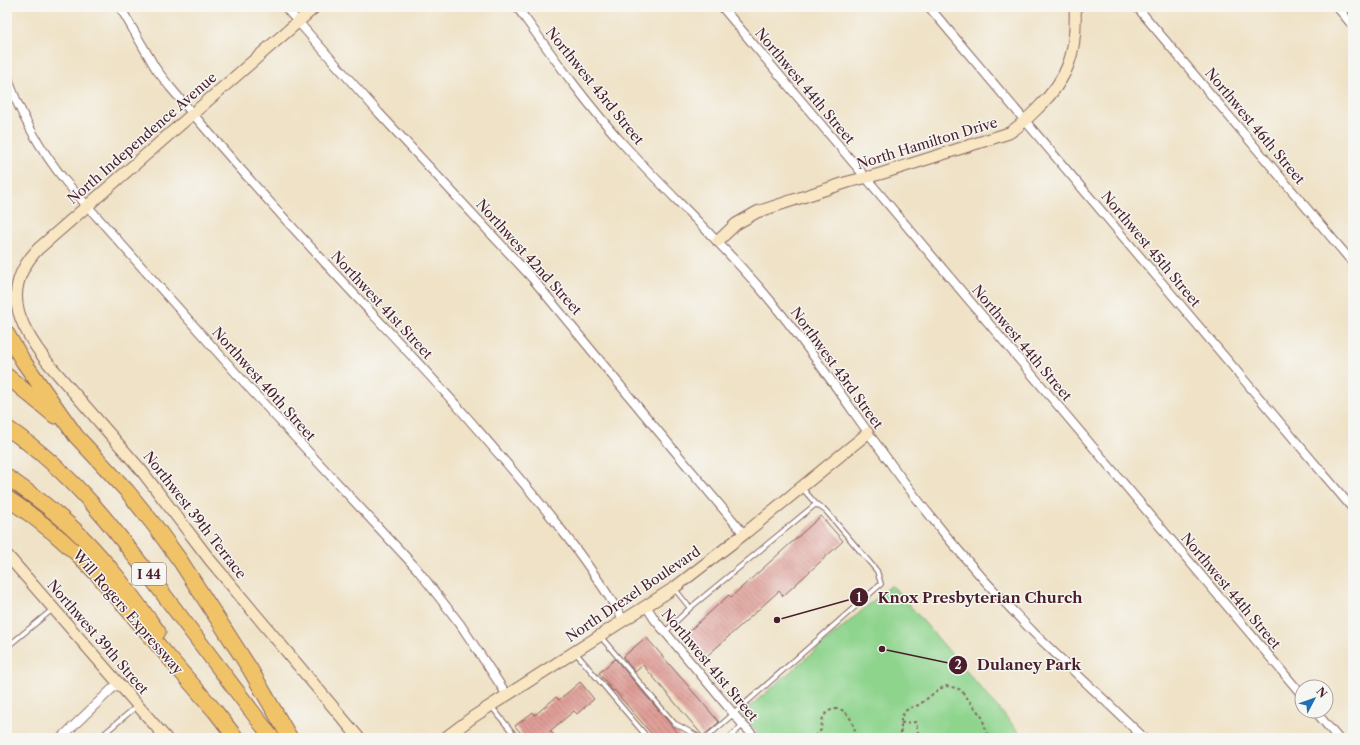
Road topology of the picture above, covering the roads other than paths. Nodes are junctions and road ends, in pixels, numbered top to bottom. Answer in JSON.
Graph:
{"nodes":[{"id":1,"x":120,"y":7,"type":"edge"},
{"id":2,"x":285,"y":7,"type":"edge"},
{"id":3,"x":315,"y":7,"type":"edge"},
{"id":4,"x":517,"y":7,"type":"edge"},
{"id":5,"x":722,"y":7,"type":"edge"},
{"id":6,"x":930,"y":7,"type":"edge"},
{"id":7,"x":1075,"y":7,"type":"edge"},
{"id":8,"x":1137,"y":7,"type":"edge"},
{"id":9,"x":1337,"y":7,"type":"edge"},
{"id":10,"x":298,"y":22,"type":"junction"},
{"id":11,"x":1353,"y":26,"type":"edge"},
{"id":12,"x":7,"y":75,"type":"edge"},
{"id":13,"x":193,"y":114,"type":"junction"},
{"id":14,"x":1025,"y":120,"type":"junction"},
{"id":15,"x":866,"y":178,"type":"junction"},
{"id":16,"x":87,"y":206,"type":"junction"},
{"id":17,"x":718,"y":241,"type":"junction"},
{"id":18,"x":1353,"y":263,"type":"edge"},
{"id":19,"x":16,"y":306,"type":"joint"},
{"id":20,"x":7,"y":334,"type":"edge"},
{"id":21,"x":7,"y":376,"type":"edge"},
{"id":22,"x":7,"y":428,"type":"edge"},
{"id":23,"x":868,"y":433,"type":"junction"},
{"id":24,"x":76,"y":436,"type":"junction"},
{"id":25,"x":7,"y":477,"type":"edge"},
{"id":26,"x":802,"y":487,"type":"junction"},
{"id":27,"x":7,"y":498,"type":"edge"},
{"id":28,"x":816,"y":504,"type":"junction"},
{"id":29,"x":1353,"y":509,"type":"edge"},
{"id":30,"x":744,"y":534,"type":"junction"},
{"id":31,"x":7,"y":555,"type":"edge"},
{"id":32,"x":674,"y":588,"type":"junction"},
{"id":33,"x":646,"y":606,"type":"junction"},
{"id":34,"x":690,"y":608,"type":"junction"},
{"id":35,"x":54,"y":609,"type":"junction"},
{"id":36,"x":624,"y":621,"type":"junction"},
{"id":37,"x":665,"y":632,"type":"junction"},
{"id":38,"x":600,"y":636,"type":"junction"},
{"id":39,"x":7,"y":647,"type":"edge"},
{"id":40,"x":575,"y":652,"type":"junction"},
{"id":41,"x":250,"y":668,"type":"junction"},
{"id":42,"x":118,"y":683,"type":"junction"},
{"id":43,"x":1294,"y":686,"type":"edge"},
{"id":44,"x":507,"y":695,"type":"junction"},
{"id":45,"x":138,"y":705,"type":"junction"},
{"id":46,"x":490,"y":706,"type":"junction"},
{"id":47,"x":215,"y":711,"type":"junction"},
{"id":48,"x":733,"y":714,"type":"junction"},
{"id":49,"x":1322,"y":719,"type":"edge"},
{"id":50,"x":743,"y":725,"type":"junction"},
{"id":51,"x":61,"y":738,"type":"edge"},
{"id":52,"x":99,"y":738,"type":"edge"},
{"id":53,"x":166,"y":738,"type":"edge"},
{"id":54,"x":236,"y":738,"type":"edge"},
{"id":55,"x":272,"y":738,"type":"edge"},
{"id":56,"x":290,"y":738,"type":"edge"},
{"id":57,"x":300,"y":738,"type":"edge"},
{"id":58,"x":359,"y":738,"type":"edge"},
{"id":59,"x":445,"y":738,"type":"edge"},
{"id":60,"x":517,"y":738,"type":"edge"},
{"id":61,"x":648,"y":738,"type":"edge"},
{"id":62,"x":701,"y":738,"type":"edge"},
{"id":63,"x":706,"y":738,"type":"edge"},
{"id":64,"x":729,"y":738,"type":"edge"},
{"id":65,"x":756,"y":738,"type":"edge"},
{"id":66,"x":1144,"y":738,"type":"edge"},
{"id":67,"x":1338,"y":738,"type":"edge"}],
"edges":[{"from":1,"to":13,"type":"street","name":"Northwest 41st Street"},
{"from":2,"to":10,"type":"street","name":"Northwest 42nd Street"},
{"from":3,"to":10,"type":"street","name":"North Independence Avenue"},
{"from":4,"to":17,"type":"street","name":"Northwest 43rd Street"},
{"from":5,"to":15,"type":"street","name":"Northwest 44th Street"},
{"from":6,"to":14,"type":"street","name":"Northwest 45th Street"},
{"from":7,"to":14,"type":"street","name":"North Hamilton Drive"},
{"from":8,"to":18,"type":"street","name":"Northwest 46th Street"},
{"from":9,"to":11,"type":"street"},
{"from":10,"to":13,"type":"street","name":"North Independence Avenue"},
{"from":10,"to":30,"type":"street","name":"Northwest 42nd Street"},
{"from":12,"to":16,"type":"street","name":"Northwest 40th Street"},
{"from":13,"to":16,"type":"street","name":"North Independence Avenue"},
{"from":13,"to":36,"type":"street","name":"Northwest 41st Street"},
{"from":14,"to":15,"type":"street","name":"North Hamilton Drive"},
{"from":14,"to":29,"type":"street","name":"Northwest 45th Street"},
{"from":15,"to":17,"type":"street","name":"North Hamilton Drive"},
{"from":15,"to":43,"type":"street","name":"Northwest 44th Street"},
{"from":16,"to":19,"type":"street","name":"North Independence Avenue"},
{"from":16,"to":44,"type":"street","name":"Northwest 40th Street"},
{"from":17,"to":23,"type":"street","name":"Northwest 43rd Street"},
{"from":19,"to":58,"type":"street","name":"Northwest 39th Terrace"},
{"from":20,"to":24,"type":"highway"},
{"from":21,"to":24,"type":"highway"},
{"from":22,"to":55,"type":"highway","number":"I 44"},
{"from":23,"to":26,"type":"street","name":"North Drexel Boulevard"},
{"from":23,"to":66,"type":"street","name":"Northwest 43rd Street"},
{"from":24,"to":41,"type":"highway"},
{"from":25,"to":47,"type":"highway"},
{"from":26,"to":28,"type":"lane"},
{"from":26,"to":30,"type":"street","name":"North Drexel Boulevard"},
{"from":27,"to":47,"type":"highway","name":"Will Rogers Expressway","number":"I 44"},
{"from":28,"to":34,"type":"lane"},
{"from":28,"to":48,"type":"lane"},
{"from":30,"to":32,"type":"street","name":"North Drexel Boulevard"},
{"from":31,"to":35,"type":"street","name":"Northwest 39th Street"},
{"from":32,"to":33,"type":"street","name":"North Drexel Boulevard"},
{"from":32,"to":34,"type":"lane"},
{"from":33,"to":36,"type":"street","name":"North Drexel Boulevard"},
{"from":33,"to":37,"type":"street","name":"Northwest 41st Street"},
{"from":34,"to":37,"type":"lane"},
{"from":35,"to":39,"type":"lane"},
{"from":35,"to":42,"type":"street","name":"Northwest 39th Street"},
{"from":36,"to":38,"type":"street","name":"North Drexel Boulevard"},
{"from":37,"to":48,"type":"street","name":"Northwest 41st Street"},
{"from":38,"to":40,"type":"street","name":"North Drexel Boulevard"},
{"from":38,"to":62,"type":"lane"},
{"from":40,"to":44,"type":"street","name":"North Drexel Boulevard"},
{"from":40,"to":61,"type":"lane"},
{"from":41,"to":56,"type":"highway"},
{"from":41,"to":57,"type":"highway"},
{"from":42,"to":45,"type":"street","name":"Northwest 39th Street"},
{"from":42,"to":51,"type":"street"},
{"from":44,"to":46,"type":"street","name":"North Drexel Boulevard"},
{"from":45,"to":52,"type":"lane"},
{"from":45,"to":53,"type":"street","name":"Northwest 39th Street"},
{"from":46,"to":59,"type":"street","name":"North Drexel Boulevard"},
{"from":46,"to":60,"type":"lane"},
{"from":47,"to":54,"type":"highway","name":"Will Rogers Expressway"},
{"from":48,"to":50,"type":"street","name":"Northwest 41st Street"},
{"from":48,"to":63,"type":"lane"},
{"from":49,"to":67,"type":"street"},
{"from":50,"to":64,"type":"lane"},
{"from":50,"to":65,"type":"street","name":"Northwest 41st Street"}]}
